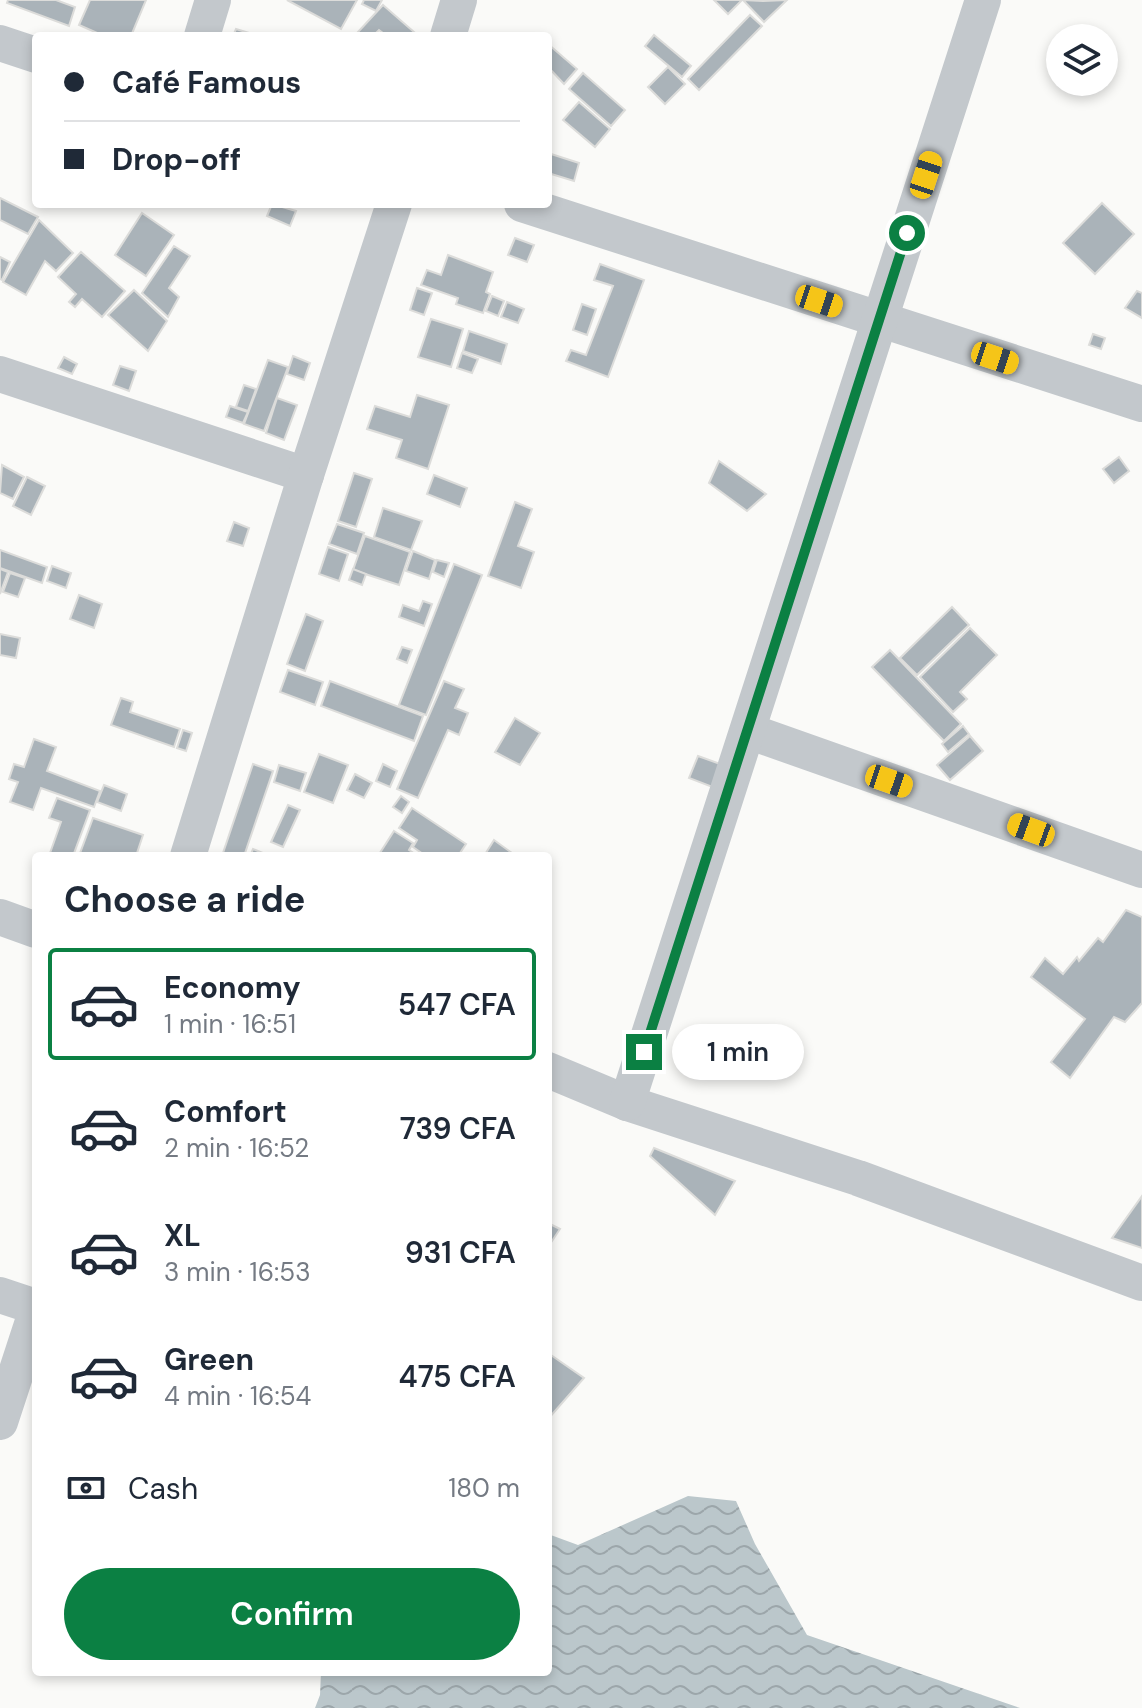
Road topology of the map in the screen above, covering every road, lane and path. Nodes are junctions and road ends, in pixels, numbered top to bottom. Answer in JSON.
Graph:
{"nodes":[{"id":1,"x":213,"y":0,"type":"edge"},
{"id":2,"x":459,"y":0,"type":"edge"},
{"id":3,"x":983,"y":0,"type":"edge"},
{"id":4,"x":203,"y":32,"type":"edge"},
{"id":5,"x":449,"y":32,"type":"edge"},
{"id":6,"x":0,"y":43,"type":"edge"},
{"id":7,"x":32,"y":54,"type":"edge"},
{"id":8,"x":393,"y":208,"type":"edge"},
{"id":9,"x":534,"y":208,"type":"edge"},
{"id":10,"x":878,"y":321,"type":"junction"},
{"id":11,"x":0,"y":374,"type":"edge"},
{"id":12,"x":1142,"y":404,"type":"edge"},
{"id":13,"x":306,"y":475,"type":"junction"},
{"id":14,"x":748,"y":731,"type":"junction"},
{"id":15,"x":189,"y":852,"type":"edge"},
{"id":16,"x":1142,"y":870,"type":"edge"},
{"id":17,"x":0,"y":917,"type":"edge"},
{"id":18,"x":32,"y":929,"type":"edge"},
{"id":19,"x":552,"y":1072,"type":"edge"},
{"id":20,"x":627,"y":1103,"type":"junction"},
{"id":21,"x":1142,"y":1283,"type":"edge"},
{"id":22,"x":0,"y":1295,"type":"edge"},
{"id":23,"x":32,"y":1308,"type":"edge"},
{"id":24,"x":32,"y":1322,"type":"edge"},
{"id":25,"x":0,"y":1422,"type":"edge"}],
"edges":[{"from":1,"to":4,"type":"street"},
{"from":2,"to":5,"type":"street"},
{"from":3,"to":10,"type":"street"},
{"from":6,"to":7,"type":"street"},
{"from":8,"to":13,"type":"street"},
{"from":9,"to":10,"type":"street"},
{"from":10,"to":12,"type":"street"},
{"from":10,"to":14,"type":"street"},
{"from":11,"to":13,"type":"street"},
{"from":13,"to":15,"type":"street"},
{"from":14,"to":16,"type":"street"},
{"from":14,"to":20,"type":"street"},
{"from":17,"to":18,"type":"street"},
{"from":19,"to":20,"type":"street"},
{"from":20,"to":21,"type":"street"},
{"from":22,"to":23,"type":"street"},
{"from":24,"to":25,"type":"street"}]}
